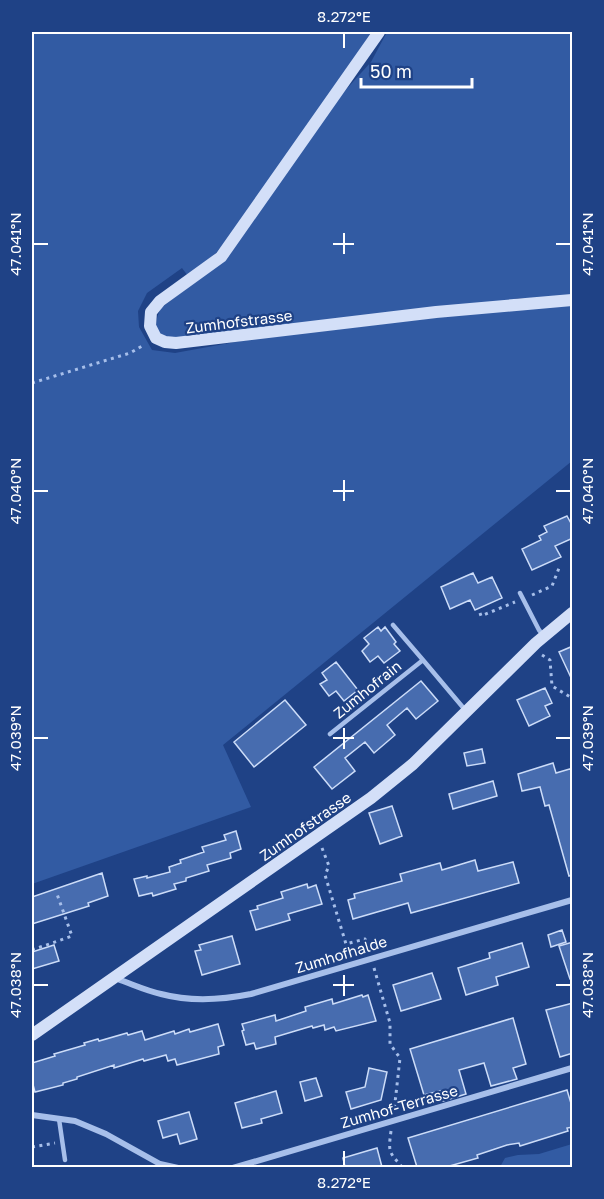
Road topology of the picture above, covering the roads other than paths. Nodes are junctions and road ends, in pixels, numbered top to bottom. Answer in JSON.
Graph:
{"nodes":[{"id":1,"x":379,"y":32,"type":"edge"},
{"id":2,"x":573,"y":300,"type":"edge"},
{"id":3,"x":520,"y":593,"type":"dead end"},
{"id":4,"x":573,"y":613,"type":"edge"},
{"id":5,"x":393,"y":625,"type":"dead end"},
{"id":6,"x":544,"y":636,"type":"junction"},
{"id":7,"x":423,"y":660,"type":"junction"},
{"id":8,"x":467,"y":712,"type":"junction"},
{"id":9,"x":330,"y":734,"type":"dead end"},
{"id":10,"x":573,"y":900,"type":"edge"},
{"id":11,"x":116,"y":976,"type":"junction"},
{"id":12,"x":32,"y":1032,"type":"edge"},
{"id":13,"x":573,"y":1068,"type":"edge"},
{"id":14,"x":32,"y":1115,"type":"edge"},
{"id":15,"x":59,"y":1119,"type":"junction"},
{"id":16,"x":65,"y":1160,"type":"dead end"},
{"id":17,"x":178,"y":1167,"type":"edge"},
{"id":18,"x":233,"y":1167,"type":"edge"}],
"edges":[{"from":1,"to":2,"type":"street","name":"Zumhofstrasse"},
{"from":3,"to":6,"type":"lane"},
{"from":4,"to":6,"type":"street","name":"Zumhofstrasse"},
{"from":5,"to":7,"type":"lane"},
{"from":6,"to":8,"type":"street","name":"Zumhofstrasse"},
{"from":7,"to":8,"type":"lane","name":"Zumhofrain"},
{"from":7,"to":9,"type":"lane","name":"Zumhofrain"},
{"from":8,"to":11,"type":"street","name":"Zumhofstrasse"},
{"from":10,"to":11,"type":"street","name":"Zumhofhalde"},
{"from":11,"to":12,"type":"street","name":"Zumhofstrasse"},
{"from":13,"to":18,"type":"street","name":"Zumhof-Terrasse"},
{"from":14,"to":15,"type":"street"},
{"from":15,"to":16,"type":"lane"},
{"from":15,"to":17,"type":"street"}]}
